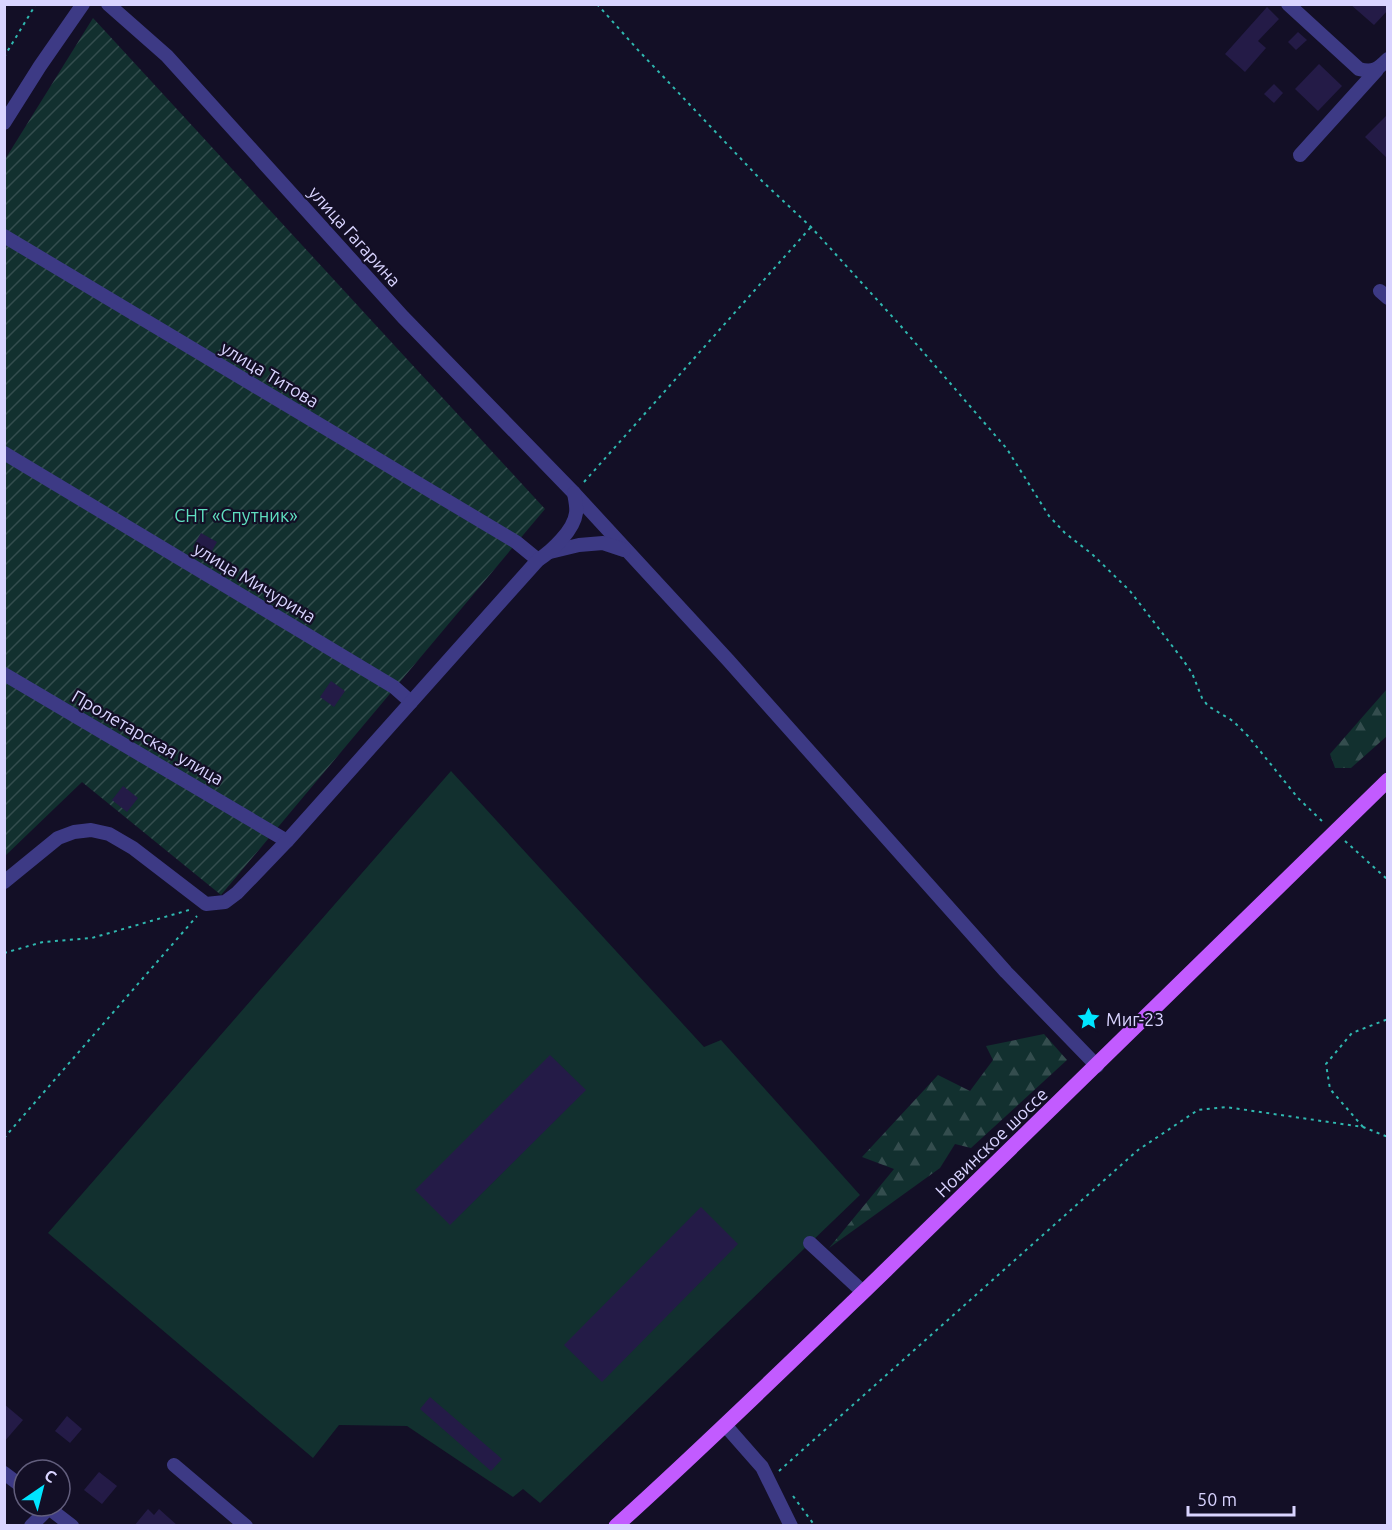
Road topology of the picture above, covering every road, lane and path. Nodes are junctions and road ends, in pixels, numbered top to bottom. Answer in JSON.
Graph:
{"nodes":[{"id":1,"x":36,"y":4,"type":"edge"},
{"id":2,"x":83,"y":4,"type":"edge"},
{"id":3,"x":108,"y":4,"type":"edge"},
{"id":4,"x":597,"y":4,"type":"edge"},
{"id":5,"x":1288,"y":4,"type":"edge"},
{"id":6,"x":4,"y":57,"type":"edge"},
{"id":7,"x":1388,"y":59,"type":"edge"},
{"id":8,"x":1377,"y":70,"type":"junction"},
{"id":9,"x":4,"y":123,"type":"edge"},
{"id":10,"x":1300,"y":155,"type":"dead end"},
{"id":11,"x":811,"y":227,"type":"junction"},
{"id":12,"x":4,"y":236,"type":"edge"},
{"id":13,"x":4,"y":453,"type":"edge"},
{"id":14,"x":574,"y":493,"type":"junction"},
{"id":15,"x":627,"y":550,"type":"junction"},
{"id":16,"x":550,"y":552,"type":"junction"},
{"id":17,"x":538,"y":560,"type":"junction"},
{"id":18,"x":4,"y":674,"type":"edge"},
{"id":19,"x":411,"y":702,"type":"junction"},
{"id":20,"x":1388,"y":780,"type":"edge"},
{"id":21,"x":1334,"y":832,"type":"junction"},
{"id":22,"x":287,"y":841,"type":"junction"},
{"id":23,"x":1388,"y":880,"type":"edge"},
{"id":24,"x":4,"y":882,"type":"edge"},
{"id":25,"x":206,"y":904,"type":"junction"},
{"id":26,"x":4,"y":953,"type":"edge"},
{"id":27,"x":1388,"y":1019,"type":"edge"},
{"id":28,"x":1097,"y":1066,"type":"junction"},
{"id":29,"x":1363,"y":1127,"type":"junction"},
{"id":30,"x":1388,"y":1137,"type":"edge"},
{"id":31,"x":4,"y":1138,"type":"edge"},
{"id":32,"x":810,"y":1243,"type":"dead end"},
{"id":33,"x":863,"y":1292,"type":"junction"},
{"id":34,"x":725,"y":1425,"type":"junction"},
{"id":35,"x":174,"y":1465,"type":"dead end"},
{"id":36,"x":776,"y":1473,"type":"dead end"},
{"id":37,"x":789,"y":1491,"type":"dead end"},
{"id":38,"x":246,"y":1526,"type":"edge"},
{"id":39,"x":616,"y":1526,"type":"edge"},
{"id":40,"x":791,"y":1526,"type":"edge"},
{"id":41,"x":815,"y":1526,"type":"edge"}],
"edges":[{"from":1,"to":6,"type":"path"},
{"from":2,"to":9,"type":"street"},
{"from":3,"to":14,"type":"street","name":"улица Гагарина"},
{"from":4,"to":11,"type":"path"},
{"from":5,"to":8,"type":"street"},
{"from":7,"to":8,"type":"street"},
{"from":8,"to":10,"type":"street"},
{"from":11,"to":14,"type":"path"},
{"from":11,"to":21,"type":"path"},
{"from":12,"to":17,"type":"street","name":"улица Титова"},
{"from":13,"to":19,"type":"street","name":"улица Мичурина"},
{"from":14,"to":15,"type":"street","name":"улица Гагарина"},
{"from":14,"to":16,"type":"street"},
{"from":15,"to":16,"type":"street"},
{"from":15,"to":28,"type":"street","name":"улица Гагарина"},
{"from":16,"to":17,"type":"street"},
{"from":17,"to":19,"type":"street"},
{"from":18,"to":22,"type":"street","name":"Пролетарская улица"},
{"from":19,"to":22,"type":"street"},
{"from":20,"to":21,"type":"main road","name":"Новинское шоссе"},
{"from":21,"to":23,"type":"path"},
{"from":21,"to":28,"type":"main road","name":"Новинское шоссе"},
{"from":22,"to":25,"type":"street"},
{"from":24,"to":25,"type":"street"},
{"from":25,"to":26,"type":"path"},
{"from":25,"to":31,"type":"path"},
{"from":27,"to":29,"type":"path"},
{"from":28,"to":33,"type":"main road","name":"Новинское шоссе"},
{"from":29,"to":30,"type":"path"},
{"from":29,"to":36,"type":"path"},
{"from":32,"to":33,"type":"street"},
{"from":33,"to":34,"type":"main road","name":"Новинское шоссе"},
{"from":34,"to":39,"type":"main road","name":"Новинское шоссе"},
{"from":34,"to":40,"type":"street"},
{"from":35,"to":38,"type":"street"},
{"from":37,"to":41,"type":"path"}]}
